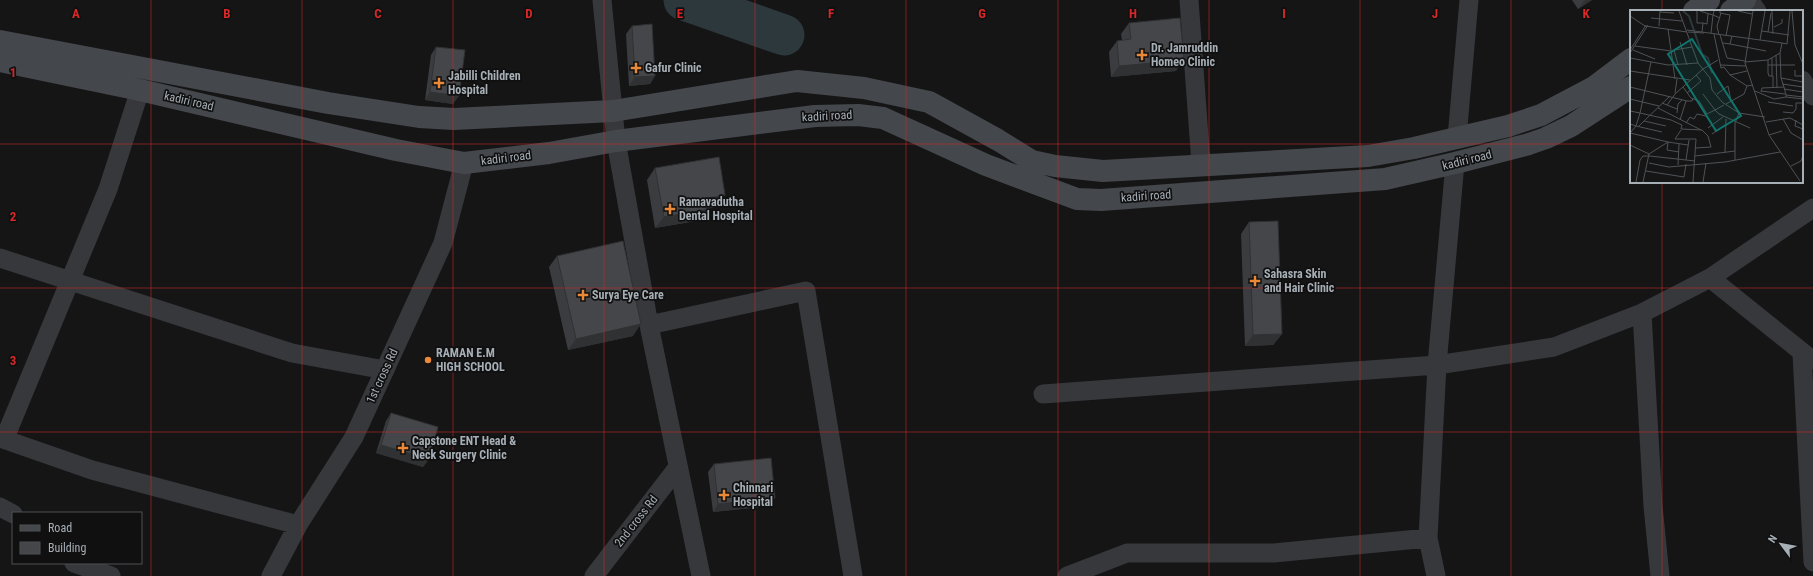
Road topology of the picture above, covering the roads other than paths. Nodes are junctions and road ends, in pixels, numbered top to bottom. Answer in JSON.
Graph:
{"nodes":[{"id":1,"x":602,"y":0,"type":"edge"},
{"id":2,"x":1189,"y":0,"type":"edge"},
{"id":3,"x":1469,"y":0,"type":"edge"},
{"id":4,"x":1709,"y":0,"type":"edge"},
{"id":5,"x":1745,"y":0,"type":"edge"},
{"id":6,"x":1749,"y":0,"type":"edge"},
{"id":7,"x":1695,"y":10,"type":"edge"},
{"id":8,"x":1732,"y":10,"type":"edge"},
{"id":9,"x":1756,"y":10,"type":"edge"},
{"id":10,"x":0,"y":41,"type":"edge"},
{"id":11,"x":1630,"y":60,"type":"edge"},
{"id":12,"x":0,"y":61,"type":"edge"},
{"id":13,"x":1803,"y":81,"type":"edge"},
{"id":14,"x":1630,"y":88,"type":"edge"},
{"id":15,"x":140,"y":90,"type":"junction"},
{"id":16,"x":1813,"y":96,"type":"edge"},
{"id":17,"x":613,"y":111,"type":"junction"},
{"id":18,"x":1457,"y":138,"type":"junction"},
{"id":19,"x":616,"y":140,"type":"junction"},
{"id":20,"x":464,"y":163,"type":"junction"},
{"id":21,"x":1455,"y":163,"type":"junction"},
{"id":22,"x":1201,"y":164,"type":"junction"},
{"id":23,"x":1813,"y":208,"type":"edge"},
{"id":24,"x":0,"y":258,"type":"edge"},
{"id":25,"x":1710,"y":278,"type":"junction"},
{"id":26,"x":70,"y":281,"type":"junction"},
{"id":27,"x":1642,"y":313,"type":"junction"},
{"id":28,"x":649,"y":325,"type":"junction"},
{"id":29,"x":1808,"y":357,"type":"edge"},
{"id":30,"x":1437,"y":365,"type":"junction"},
{"id":31,"x":385,"y":370,"type":"junction"},
{"id":32,"x":1043,"y":394,"type":"dead end"},
{"id":33,"x":678,"y":467,"type":"junction"},
{"id":34,"x":0,"y":507,"type":"edge"},
{"id":35,"x":12,"y":513,"type":"edge"},
{"id":36,"x":298,"y":526,"type":"junction"},
{"id":37,"x":1428,"y":538,"type":"junction"},
{"id":38,"x":1813,"y":562,"type":"edge"},
{"id":39,"x":77,"y":564,"type":"edge"},
{"id":40,"x":111,"y":576,"type":"edge"},
{"id":41,"x":271,"y":576,"type":"edge"},
{"id":42,"x":594,"y":576,"type":"edge"},
{"id":43,"x":701,"y":576,"type":"edge"},
{"id":44,"x":852,"y":576,"type":"edge"},
{"id":45,"x":1067,"y":576,"type":"edge"},
{"id":46,"x":1436,"y":576,"type":"edge"},
{"id":47,"x":1660,"y":576,"type":"edge"}],
"edges":[{"from":1,"to":17,"type":"street"},
{"from":2,"to":22,"type":"street"},
{"from":3,"to":18,"type":"street"},
{"from":4,"to":7,"type":"main road"},
{"from":5,"to":8,"type":"main road"},
{"from":6,"to":9,"type":"street"},
{"from":10,"to":17,"type":"main road","name":"kadiri road"},
{"from":11,"to":18,"type":"main road","name":"kadiri road"},
{"from":12,"to":15,"type":"main road","name":"kadiri road"},
{"from":13,"to":16,"type":"street"},
{"from":14,"to":21,"type":"main road","name":"kadiri road"},
{"from":15,"to":20,"type":"main road","name":"kadiri road"},
{"from":15,"to":26,"type":"street"},
{"from":17,"to":19,"type":"street"},
{"from":17,"to":22,"type":"main road","name":"kadiri road"},
{"from":18,"to":22,"type":"main road","name":"kadiri road"},
{"from":19,"to":20,"type":"main road","name":"kadiri road"},
{"from":19,"to":21,"type":"main road","name":"kadiri road"},
{"from":19,"to":28,"type":"street"},
{"from":20,"to":31,"type":"street","name":"1st cross Rd"},
{"from":21,"to":30,"type":"street"},
{"from":23,"to":25,"type":"street"},
{"from":24,"to":26,"type":"street"},
{"from":25,"to":27,"type":"street"},
{"from":25,"to":29,"type":"street"},
{"from":26,"to":31,"type":"street"},
{"from":26,"to":36,"type":"street"},
{"from":27,"to":30,"type":"street"},
{"from":27,"to":47,"type":"street"},
{"from":28,"to":33,"type":"street"},
{"from":28,"to":44,"type":"street"},
{"from":29,"to":38,"type":"street"},
{"from":30,"to":32,"type":"street"},
{"from":30,"to":37,"type":"street"},
{"from":31,"to":36,"type":"street","name":"1st cross Rd"},
{"from":33,"to":42,"type":"street","name":"2nd cross Rd"},
{"from":33,"to":43,"type":"street"},
{"from":34,"to":35,"type":"street"},
{"from":36,"to":41,"type":"street","name":"1st cross Rd"},
{"from":37,"to":45,"type":"street"},
{"from":37,"to":46,"type":"street"},
{"from":39,"to":40,"type":"street"}]}
